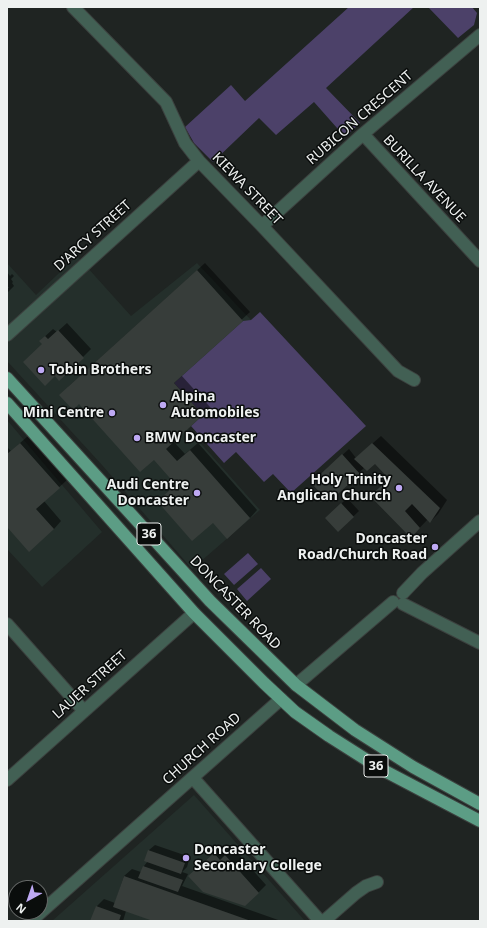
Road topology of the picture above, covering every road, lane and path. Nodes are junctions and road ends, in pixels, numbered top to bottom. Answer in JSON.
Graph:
{"nodes":[{"id":1,"x":73,"y":7,"type":"edge"},
{"id":2,"x":480,"y":35,"type":"edge"},
{"id":3,"x":363,"y":134,"type":"junction"},
{"id":4,"x":198,"y":161,"type":"junction"},
{"id":5,"x":262,"y":226,"type":"junction"},
{"id":6,"x":480,"y":261,"type":"edge"},
{"id":7,"x":7,"y":334,"type":"edge"},
{"id":8,"x":7,"y":378,"type":"edge"},
{"id":9,"x":414,"y":380,"type":"dead end"},
{"id":10,"x":7,"y":403,"type":"edge"},
{"id":11,"x":132,"y":516,"type":"junction"},
{"id":12,"x":480,"y":521,"type":"edge"},
{"id":13,"x":118,"y":529,"type":"junction"},
{"id":14,"x":400,"y":599,"type":"junction"},
{"id":15,"x":194,"y":613,"type":"junction"},
{"id":16,"x":7,"y":624,"type":"edge"},
{"id":17,"x":480,"y":643,"type":"edge"},
{"id":18,"x":296,"y":685,"type":"junction"},
{"id":19,"x":281,"y":699,"type":"junction"},
{"id":20,"x":84,"y":710,"type":"junction"},
{"id":21,"x":192,"y":778,"type":"junction"},
{"id":22,"x":7,"y":780,"type":"edge"},
{"id":23,"x":480,"y":804,"type":"edge"},
{"id":24,"x":480,"y":821,"type":"edge"},
{"id":25,"x":377,"y":882,"type":"dead end"},
{"id":26,"x":31,"y":921,"type":"edge"},
{"id":27,"x":320,"y":921,"type":"edge"},
{"id":28,"x":324,"y":921,"type":"edge"}],
"edges":[{"from":1,"to":4,"type":"street","name":"KIEWA STREET"},
{"from":2,"to":3,"type":"street","name":"RUBICON CRESCENT"},
{"from":3,"to":5,"type":"street","name":"RUBICON CRESCENT"},
{"from":3,"to":6,"type":"street","name":"BURILLA AVENUE"},
{"from":4,"to":5,"type":"street","name":"KIEWA STREET"},
{"from":4,"to":7,"type":"street","name":"D'ARCY STREET"},
{"from":5,"to":9,"type":"street","name":"KIEWA STREET"},
{"from":8,"to":11,"type":"main road","name":"DONCASTER ROAD","number":"36"},
{"from":10,"to":13,"type":"main road","number":"36"},
{"from":11,"to":13,"type":"main road"},
{"from":11,"to":18,"type":"main road","name":"DONCASTER ROAD","number":"36"},
{"from":12,"to":14,"type":"street","name":"CHURCH ROAD"},
{"from":13,"to":15,"type":"main road","number":"36"},
{"from":14,"to":17,"type":"street"},
{"from":14,"to":18,"type":"street","name":"CHURCH ROAD"},
{"from":15,"to":19,"type":"main road","number":"36"},
{"from":15,"to":20,"type":"street","name":"LAUER STREET"},
{"from":16,"to":20,"type":"street"},
{"from":18,"to":19,"type":"main road","name":"CHURCH ROAD"},
{"from":18,"to":23,"type":"main road","name":"DONCASTER ROAD","number":"36"},
{"from":19,"to":21,"type":"street","name":"CHURCH ROAD"},
{"from":19,"to":24,"type":"main road","number":"36"},
{"from":20,"to":22,"type":"street","name":"LAUER STREET"},
{"from":21,"to":26,"type":"street","name":"CHURCH ROAD"},
{"from":21,"to":27,"type":"street"},
{"from":25,"to":28,"type":"street"}]}
